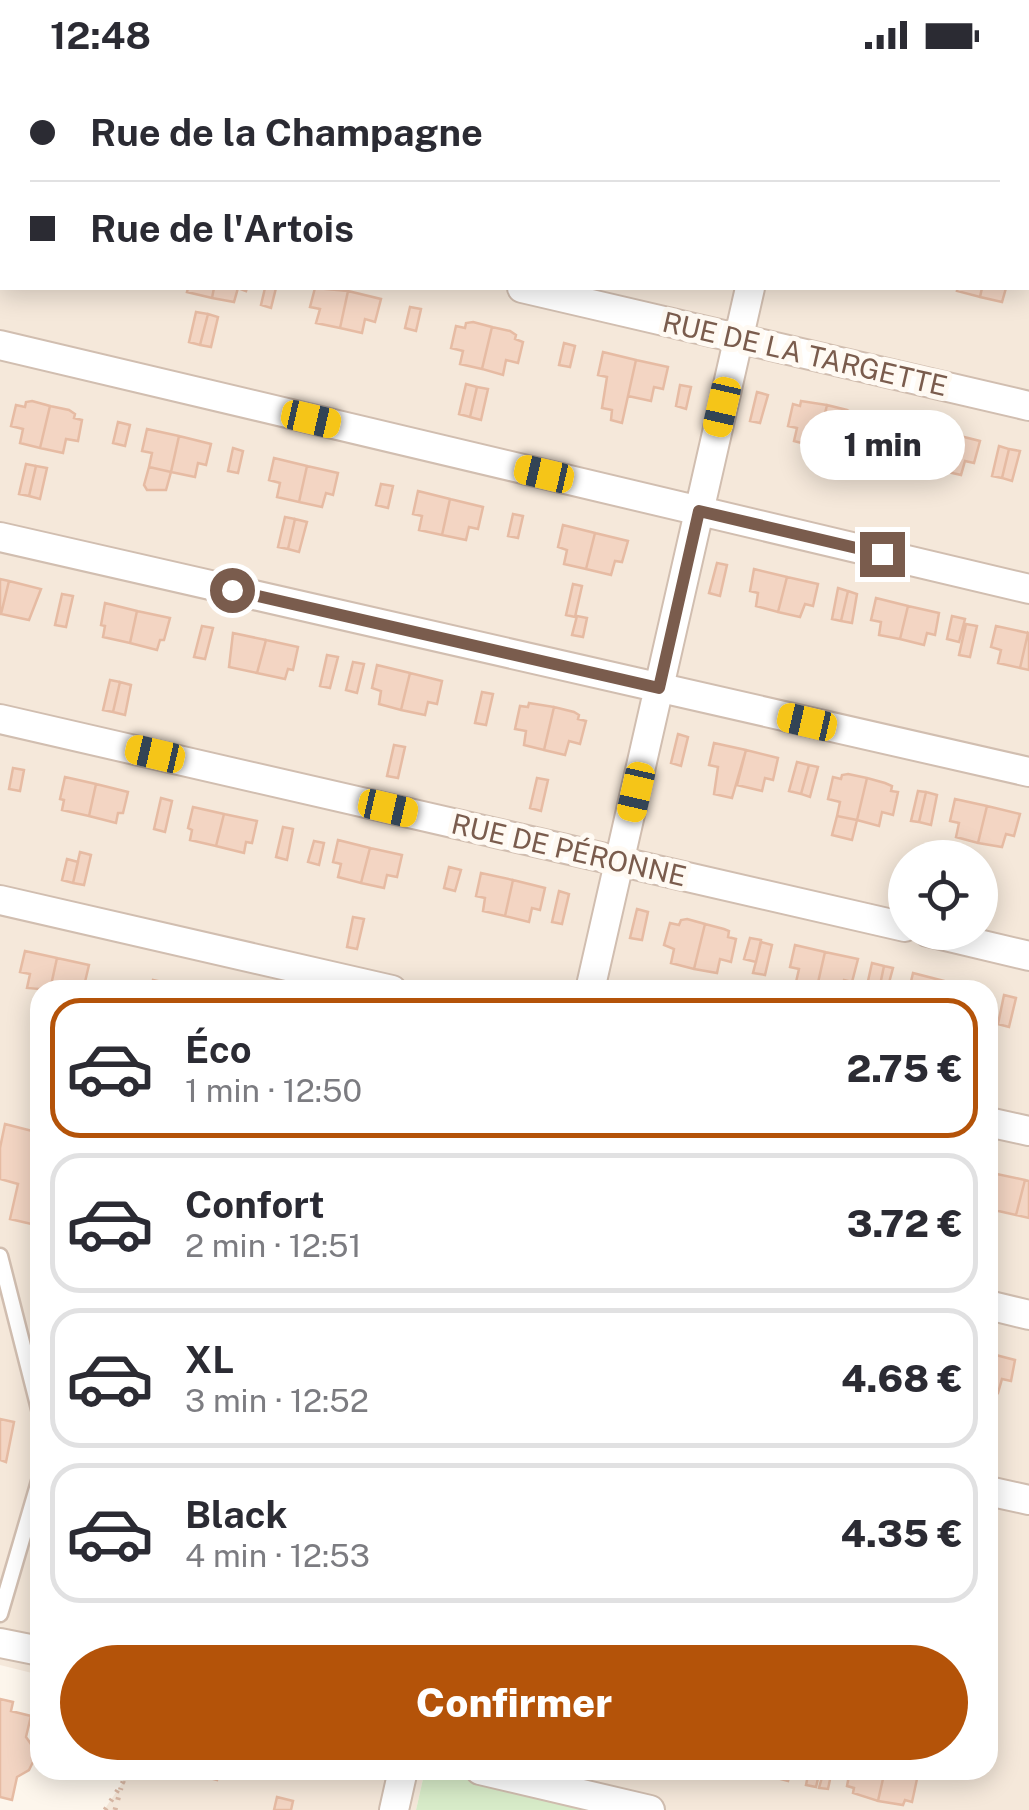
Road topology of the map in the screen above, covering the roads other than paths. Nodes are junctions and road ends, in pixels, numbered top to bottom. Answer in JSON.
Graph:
{"nodes":[{"id":1,"x":531,"y":290,"type":"edge"},
{"id":2,"x":750,"y":290,"type":"edge"},
{"id":3,"x":738,"y":338,"type":"junction"},
{"id":4,"x":0,"y":345,"type":"edge"},
{"id":5,"x":1029,"y":406,"type":"edge"},
{"id":6,"x":699,"y":511,"type":"junction"},
{"id":7,"x":0,"y":538,"type":"edge"},
{"id":8,"x":1029,"y":589,"type":"edge"},
{"id":9,"x":659,"y":688,"type":"junction"},
{"id":10,"x":0,"y":719,"type":"edge"},
{"id":11,"x":1029,"y":772,"type":"edge"},
{"id":12,"x":620,"y":862,"type":"junction"},
{"id":13,"x":0,"y":900,"type":"edge"},
{"id":14,"x":888,"y":923,"type":"edge"},
{"id":15,"x":998,"y":949,"type":"edge"},
{"id":16,"x":1029,"y":956,"type":"edge"},
{"id":17,"x":348,"y":980,"type":"edge"},
{"id":18,"x":592,"y":980,"type":"edge"},
{"id":19,"x":998,"y":1124,"type":"edge"},
{"id":20,"x":1029,"y":1132,"type":"edge"},
{"id":21,"x":0,"y":1256,"type":"edge"},
{"id":22,"x":998,"y":1307,"type":"edge"},
{"id":23,"x":1029,"y":1314,"type":"edge"},
{"id":24,"x":30,"y":1374,"type":"edge"},
{"id":25,"x":998,"y":1493,"type":"edge"},
{"id":26,"x":1029,"y":1500,"type":"edge"},
{"id":27,"x":30,"y":1512,"type":"edge"},
{"id":28,"x":0,"y":1614,"type":"edge"},
{"id":29,"x":0,"y":1643,"type":"edge"},
{"id":30,"x":30,"y":1649,"type":"edge"},
{"id":31,"x":401,"y":1780,"type":"edge"},
{"id":32,"x":522,"y":1780,"type":"edge"},
{"id":33,"x":394,"y":1810,"type":"edge"},
{"id":34,"x":650,"y":1810,"type":"edge"}],
"edges":[{"from":1,"to":3,"type":"street","name":"RUE DE LA TARGETTE"},
{"from":2,"to":3,"type":"street"},
{"from":3,"to":5,"type":"street","name":"RUE DE LA TARGETTE"},
{"from":3,"to":6,"type":"street"},
{"from":4,"to":6,"type":"street"},
{"from":6,"to":8,"type":"street"},
{"from":6,"to":9,"type":"street"},
{"from":7,"to":9,"type":"street"},
{"from":9,"to":11,"type":"street"},
{"from":9,"to":12,"type":"street"},
{"from":10,"to":12,"type":"street","name":"RUE DE PÉRONNE"},
{"from":12,"to":14,"type":"street","name":"RUE DE PÉRONNE"},
{"from":12,"to":18,"type":"street"},
{"from":13,"to":17,"type":"street"},
{"from":15,"to":16,"type":"street"},
{"from":19,"to":20,"type":"street"},
{"from":21,"to":24,"type":"lane"},
{"from":22,"to":23,"type":"street"},
{"from":25,"to":26,"type":"street"},
{"from":27,"to":28,"type":"lane"},
{"from":29,"to":30,"type":"street"},
{"from":31,"to":33,"type":"street"},
{"from":32,"to":34,"type":"street"}]}
